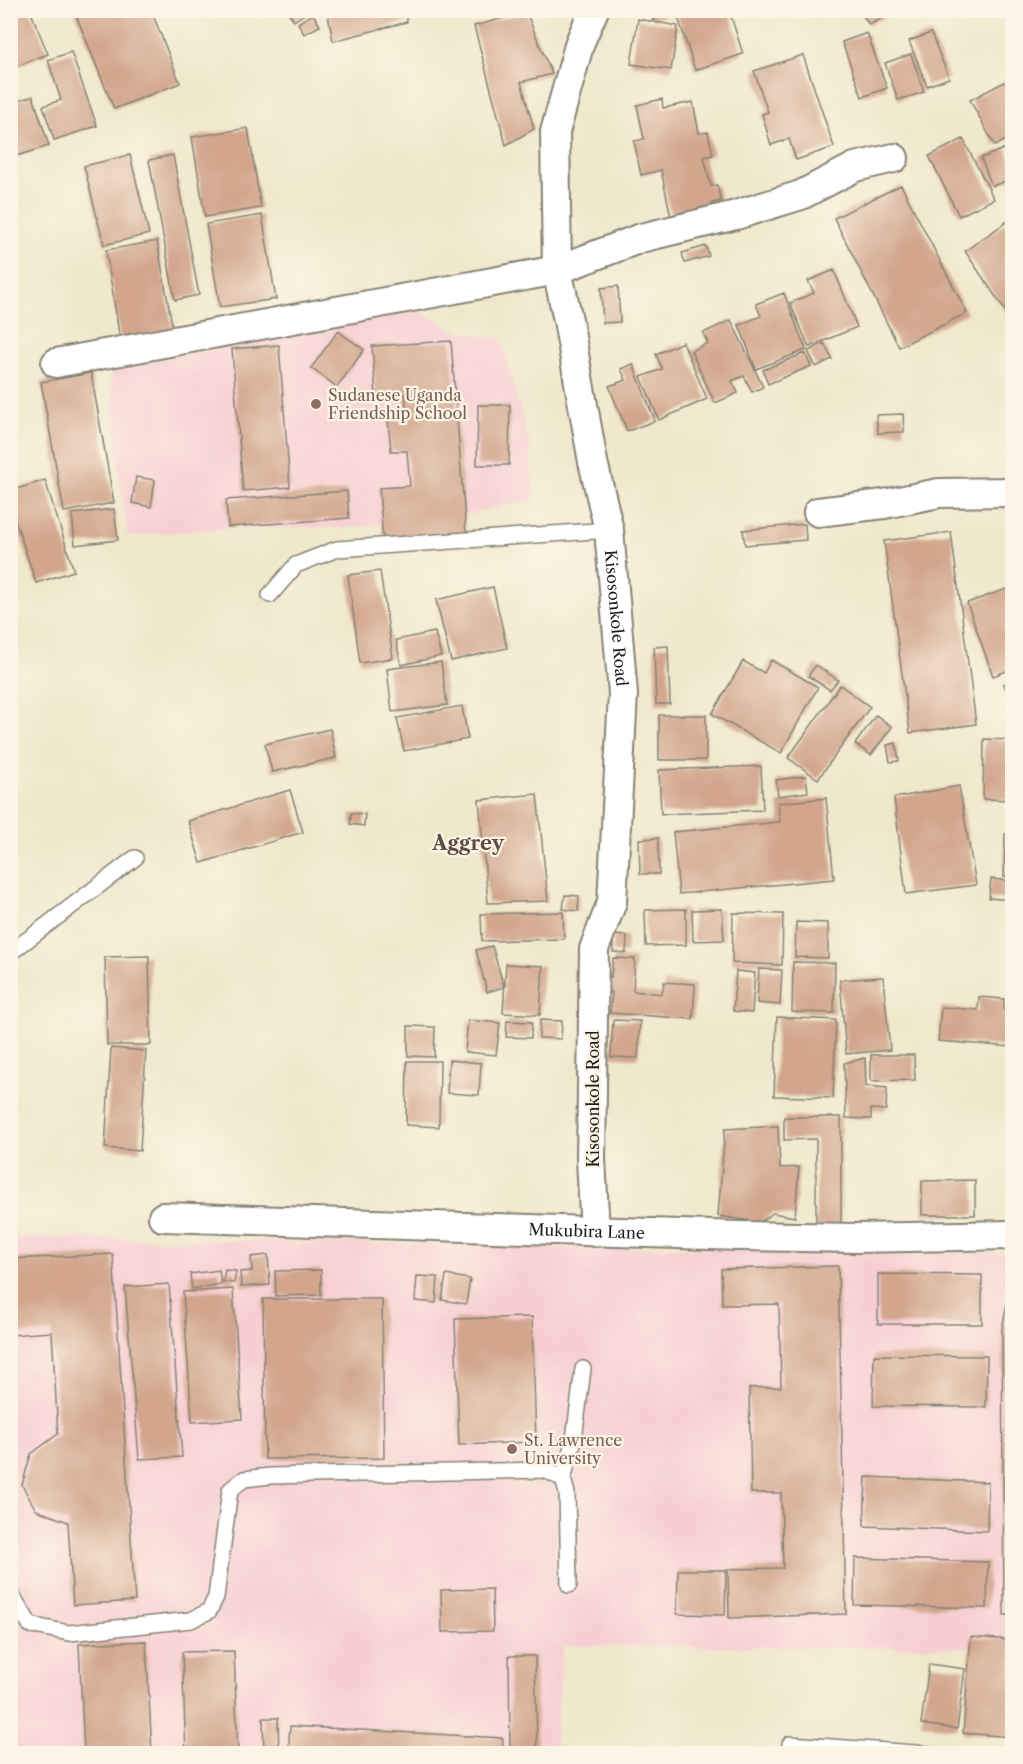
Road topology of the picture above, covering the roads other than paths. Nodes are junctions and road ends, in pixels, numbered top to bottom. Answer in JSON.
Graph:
{"nodes":[{"id":1,"x":594,"y":10,"type":"edge"},
{"id":2,"x":894,"y":158,"type":"dead end"},
{"id":3,"x":557,"y":270,"type":"junction"},
{"id":4,"x":56,"y":363,"type":"dead end"},
{"id":5,"x":1012,"y":492,"type":"edge"},
{"id":6,"x":818,"y":512,"type":"dead end"},
{"id":7,"x":609,"y":530,"type":"junction"},
{"id":8,"x":270,"y":595,"type":"dead end"},
{"id":9,"x":135,"y":858,"type":"dead end"},
{"id":10,"x":10,"y":953,"type":"edge"},
{"id":11,"x":163,"y":1217,"type":"dead end"},
{"id":12,"x":595,"y":1232,"type":"junction"},
{"id":13,"x":1012,"y":1235,"type":"edge"},
{"id":14,"x":583,"y":1369,"type":"dead end"},
{"id":15,"x":563,"y":1479,"type":"junction"},
{"id":16,"x":569,"y":1585,"type":"dead end"},
{"id":17,"x":10,"y":1592,"type":"edge"},
{"id":18,"x":790,"y":1744,"type":"dead end"},
{"id":19,"x":928,"y":1754,"type":"edge"}],
"edges":[{"from":1,"to":3,"type":"street","name":"Kisosonkole Road"},
{"from":2,"to":3,"type":"street"},
{"from":3,"to":4,"type":"street"},
{"from":3,"to":7,"type":"street","name":"Kisosonkole Road"},
{"from":5,"to":6,"type":"street"},
{"from":7,"to":8,"type":"lane"},
{"from":7,"to":12,"type":"street","name":"Kisosonkole Road"},
{"from":9,"to":10,"type":"lane"},
{"from":11,"to":12,"type":"street","name":"Mukubira Lane"},
{"from":12,"to":13,"type":"street","name":"Mukubira Lane"},
{"from":14,"to":15,"type":"lane"},
{"from":15,"to":16,"type":"lane"},
{"from":15,"to":17,"type":"lane"},
{"from":18,"to":19,"type":"lane"}]}
